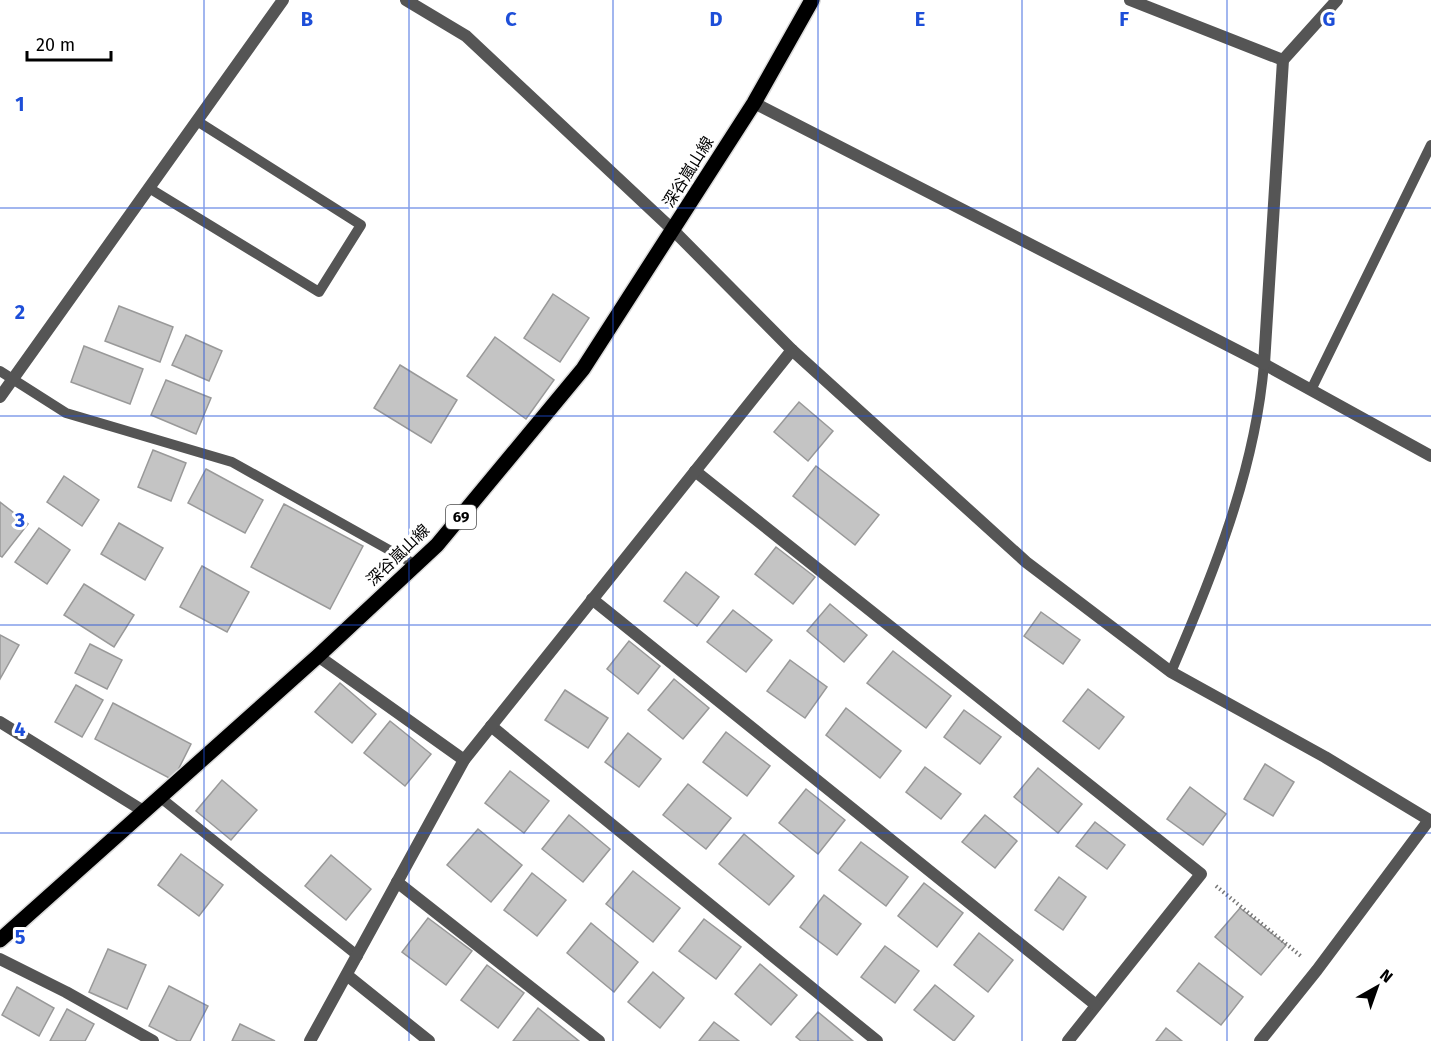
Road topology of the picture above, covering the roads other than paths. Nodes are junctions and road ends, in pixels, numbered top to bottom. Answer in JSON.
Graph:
{"nodes":[{"id":1,"x":283,"y":0,"type":"edge"},
{"id":2,"x":406,"y":0,"type":"edge"},
{"id":3,"x":812,"y":0,"type":"edge"},
{"id":4,"x":1130,"y":0,"type":"edge"},
{"id":5,"x":1337,"y":0,"type":"edge"},
{"id":6,"x":1283,"y":60,"type":"junction"},
{"id":7,"x":754,"y":103,"type":"junction"},
{"id":8,"x":197,"y":121,"type":"junction"},
{"id":9,"x":1431,"y":145,"type":"edge"},
{"id":10,"x":149,"y":188,"type":"junction"},
{"id":11,"x":673,"y":230,"type":"junction"},
{"id":12,"x":792,"y":350,"type":"junction"},
{"id":13,"x":1264,"y":364,"type":"junction"},
{"id":14,"x":0,"y":371,"type":"edge"},
{"id":15,"x":14,"y":378,"type":"junction"},
{"id":16,"x":1311,"y":390,"type":"junction"},
{"id":17,"x":0,"y":397,"type":"edge"},
{"id":18,"x":1431,"y":456,"type":"edge"},
{"id":19,"x":695,"y":471,"type":"junction"},
{"id":20,"x":416,"y":565,"type":"junction"},
{"id":21,"x":592,"y":599,"type":"junction"},
{"id":22,"x":318,"y":656,"type":"junction"},
{"id":23,"x":1172,"y":672,"type":"junction"},
{"id":24,"x":0,"y":722,"type":"edge"},
{"id":25,"x":491,"y":726,"type":"junction"},
{"id":26,"x":464,"y":760,"type":"junction"},
{"id":27,"x":161,"y":798,"type":"junction"},
{"id":28,"x":145,"y":812,"type":"junction"},
{"id":29,"x":1430,"y":819,"type":"edge"},
{"id":30,"x":398,"y":882,"type":"junction"},
{"id":31,"x":0,"y":940,"type":"edge"},
{"id":32,"x":358,"y":956,"type":"junction"},
{"id":33,"x":0,"y":959,"type":"edge"},
{"id":34,"x":348,"y":976,"type":"junction"},
{"id":35,"x":1096,"y":1005,"type":"junction"},
{"id":36,"x":153,"y":1041,"type":"edge"},
{"id":37,"x":310,"y":1041,"type":"edge"},
{"id":38,"x":429,"y":1041,"type":"edge"},
{"id":39,"x":599,"y":1041,"type":"edge"},
{"id":40,"x":877,"y":1041,"type":"edge"},
{"id":41,"x":1068,"y":1041,"type":"edge"},
{"id":42,"x":1260,"y":1041,"type":"edge"}],
"edges":[{"from":1,"to":8,"type":"street"},
{"from":2,"to":11,"type":"street"},
{"from":3,"to":7,"type":"main road","name":"深谷嵐山線","number":"69"},
{"from":4,"to":6,"type":"street"},
{"from":5,"to":6,"type":"street"},
{"from":6,"to":13,"type":"street"},
{"from":7,"to":11,"type":"main road","name":"深谷嵐山線","number":"69"},
{"from":7,"to":13,"type":"street"},
{"from":8,"to":10,"type":"street"},
{"from":8,"to":10,"type":"lane"},
{"from":9,"to":16,"type":"lane"},
{"from":10,"to":15,"type":"street"},
{"from":11,"to":12,"type":"street"},
{"from":11,"to":20,"type":"main road","name":"深谷嵐山線","number":"69"},
{"from":12,"to":19,"type":"street"},
{"from":12,"to":23,"type":"street"},
{"from":13,"to":16,"type":"street"},
{"from":13,"to":23,"type":"lane"},
{"from":14,"to":15,"type":"lane"},
{"from":15,"to":17,"type":"street"},
{"from":15,"to":20,"type":"lane"},
{"from":16,"to":18,"type":"street"},
{"from":19,"to":21,"type":"street"},
{"from":19,"to":35,"type":"street"},
{"from":20,"to":22,"type":"main road","name":"深谷嵐山線","number":"69"},
{"from":21,"to":25,"type":"street"},
{"from":21,"to":35,"type":"street"},
{"from":22,"to":26,"type":"street"},
{"from":22,"to":27,"type":"main road","name":"深谷嵐山線","number":"69"},
{"from":23,"to":29,"type":"street"},
{"from":24,"to":28,"type":"street"},
{"from":25,"to":26,"type":"street"},
{"from":25,"to":40,"type":"street"},
{"from":26,"to":30,"type":"street"},
{"from":27,"to":28,"type":"main road","name":"深谷嵐山線","number":"69"},
{"from":27,"to":32,"type":"lane"},
{"from":28,"to":31,"type":"main road","name":"深谷嵐山線","number":"69"},
{"from":29,"to":42,"type":"street"},
{"from":30,"to":32,"type":"street"},
{"from":30,"to":39,"type":"street"},
{"from":32,"to":34,"type":"street"},
{"from":33,"to":36,"type":"street"},
{"from":34,"to":37,"type":"street"},
{"from":34,"to":38,"type":"street"},
{"from":35,"to":41,"type":"street"}]}
